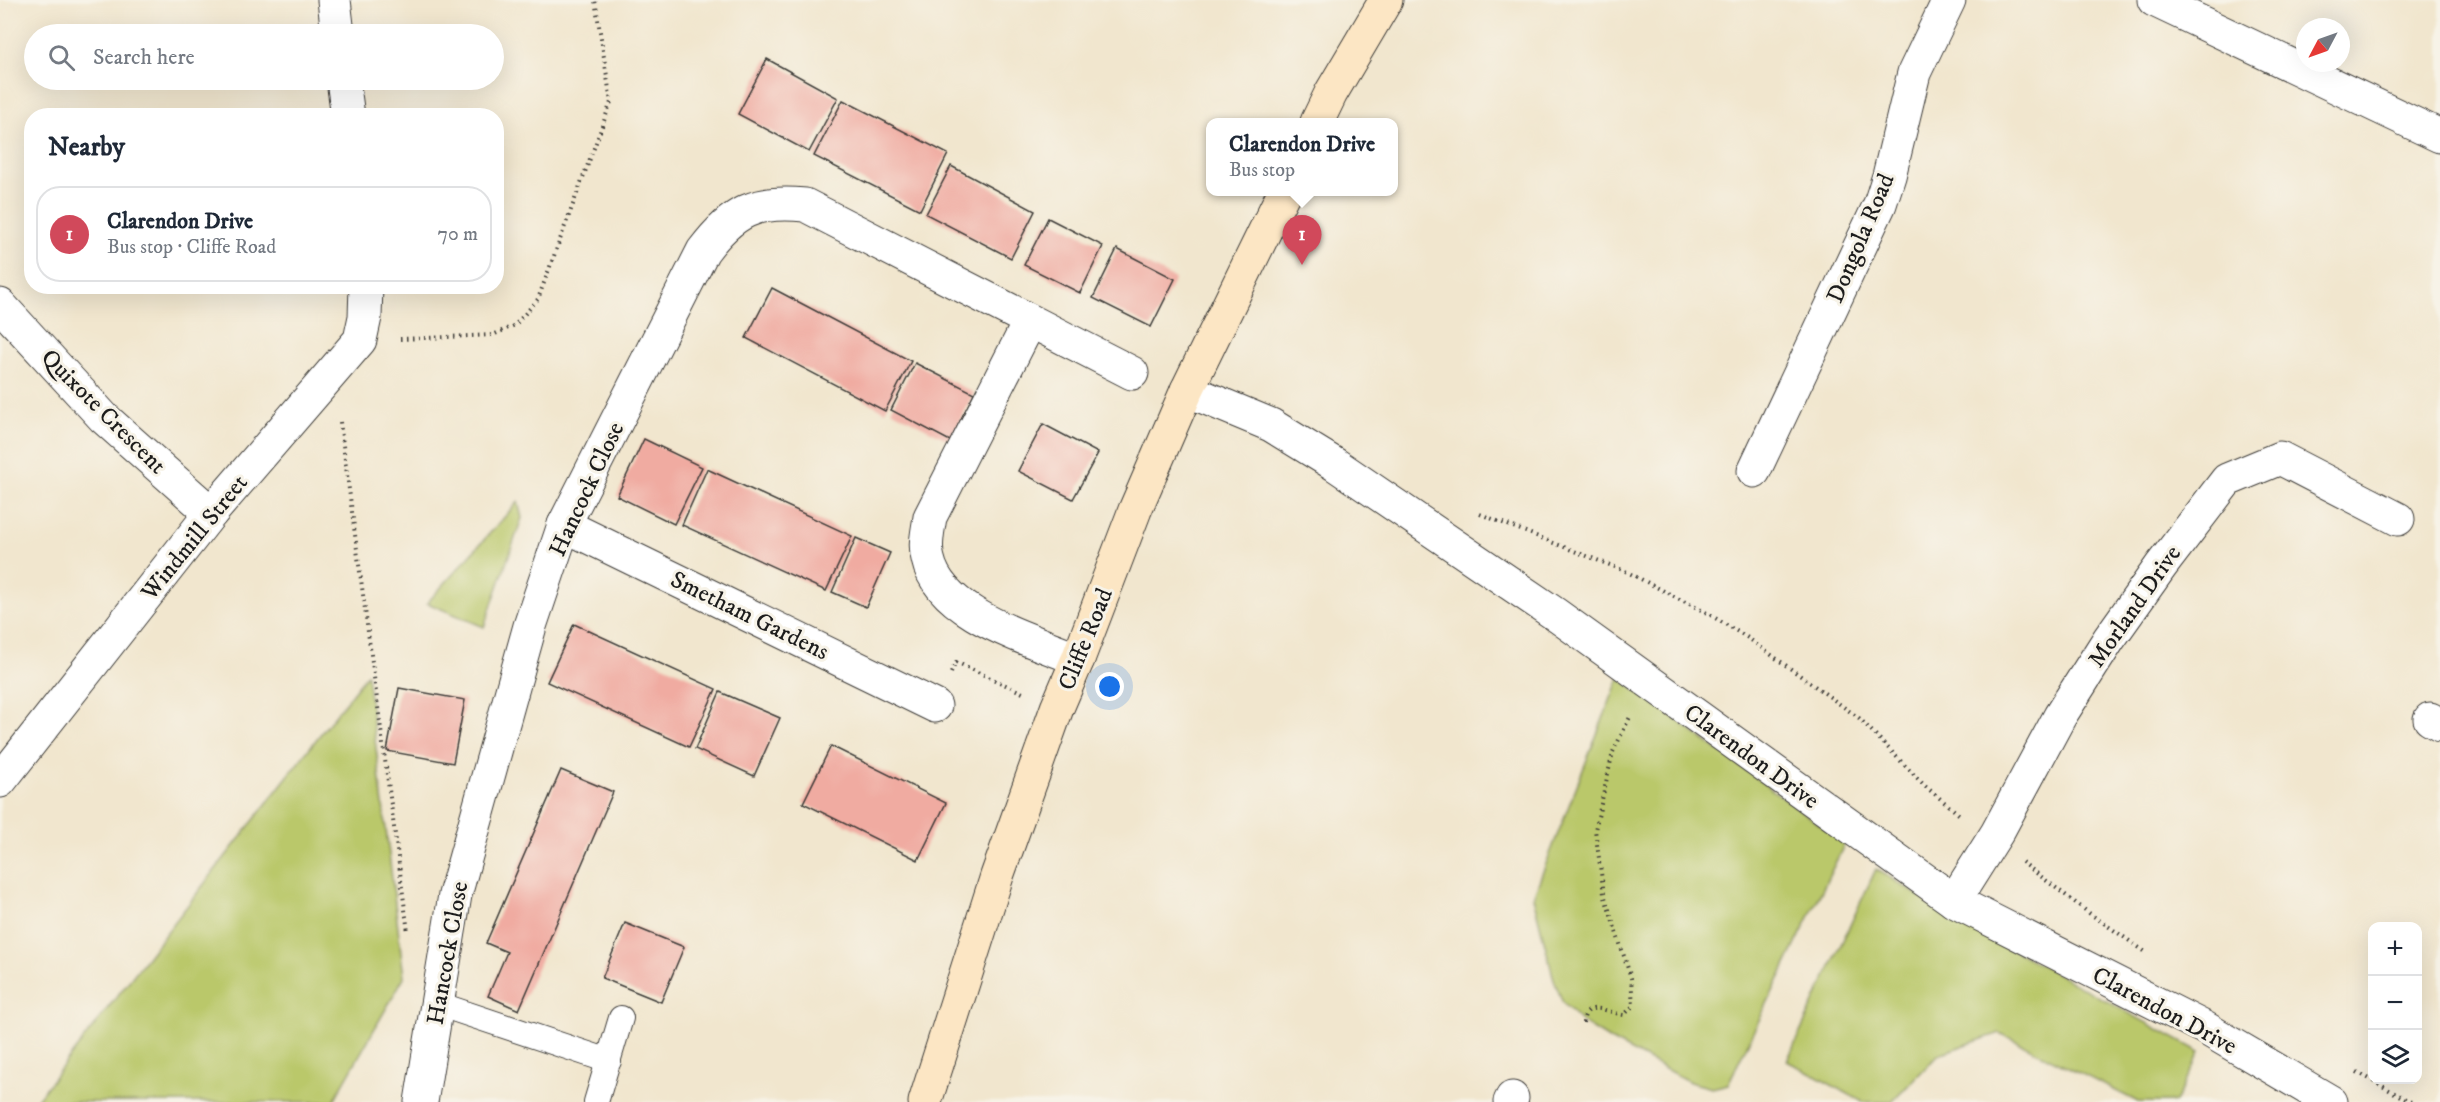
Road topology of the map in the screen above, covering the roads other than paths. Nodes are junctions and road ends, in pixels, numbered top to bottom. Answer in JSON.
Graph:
{"nodes":[{"id":1,"x":334,"y":0,"type":"edge"},
{"id":2,"x":1386,"y":0,"type":"edge"},
{"id":3,"x":1950,"y":0,"type":"edge"},
{"id":4,"x":2154,"y":0,"type":"edge"},
{"id":5,"x":337,"y":24,"type":"edge"},
{"id":6,"x":344,"y":90,"type":"edge"},
{"id":7,"x":347,"y":108,"type":"edge"},
{"id":8,"x":1320,"y":118,"type":"edge"},
{"id":9,"x":2440,"y":136,"type":"edge"},
{"id":10,"x":1282,"y":196,"type":"edge"},
{"id":11,"x":366,"y":294,"type":"edge"},
{"id":12,"x":0,"y":305,"type":"edge"},
{"id":13,"x":1030,"y":321,"type":"junction"},
{"id":14,"x":1132,"y":373,"type":"dead end"},
{"id":15,"x":1187,"y":390,"type":"junction"},
{"id":16,"x":1754,"y":471,"type":"dead end"},
{"id":17,"x":211,"y":513,"type":"junction"},
{"id":18,"x":2398,"y":519,"type":"dead end"},
{"id":19,"x":564,"y":525,"type":"junction"},
{"id":20,"x":1078,"y":658,"type":"junction"},
{"id":21,"x":935,"y":706,"type":"road end"},
{"id":22,"x":0,"y":781,"type":"edge"},
{"id":23,"x":1954,"y":901,"type":"junction"},
{"id":24,"x":438,"y":1004,"type":"junction"},
{"id":25,"x":621,"y":1018,"type":"dead end"},
{"id":26,"x":609,"y":1061,"type":"junction"},
{"id":27,"x":421,"y":1102,"type":"edge"},
{"id":28,"x":596,"y":1102,"type":"edge"},
{"id":29,"x":925,"y":1102,"type":"edge"},
{"id":30,"x":2331,"y":1102,"type":"edge"}],
"edges":[{"from":1,"to":5,"type":"street"},
{"from":2,"to":8,"type":"street"},
{"from":3,"to":16,"type":"street","name":"Dongola Road"},
{"from":4,"to":9,"type":"street"},
{"from":6,"to":7,"type":"street"},
{"from":10,"to":15,"type":"street","name":"Cliffe Road"},
{"from":11,"to":17,"type":"street","name":"Windmill Street"},
{"from":12,"to":17,"type":"street","name":"Quixote Crescent"},
{"from":13,"to":14,"type":"street","name":"Hancock Close"},
{"from":13,"to":19,"type":"street","name":"Hancock Close"},
{"from":13,"to":20,"type":"street"},
{"from":15,"to":20,"type":"street","name":"Cliffe Road"},
{"from":15,"to":23,"type":"street","name":"Clarendon Drive"},
{"from":17,"to":22,"type":"street","name":"Windmill Street"},
{"from":18,"to":23,"type":"street","name":"Morland Drive"},
{"from":19,"to":21,"type":"street","name":"Smetham Gardens"},
{"from":19,"to":24,"type":"street","name":"Hancock Close"},
{"from":20,"to":29,"type":"street","name":"Cliffe Road"},
{"from":23,"to":30,"type":"street","name":"Clarendon Drive"},
{"from":24,"to":26,"type":"lane"},
{"from":24,"to":27,"type":"street","name":"Hancock Close"},
{"from":25,"to":26,"type":"lane"},
{"from":26,"to":28,"type":"lane"}]}
